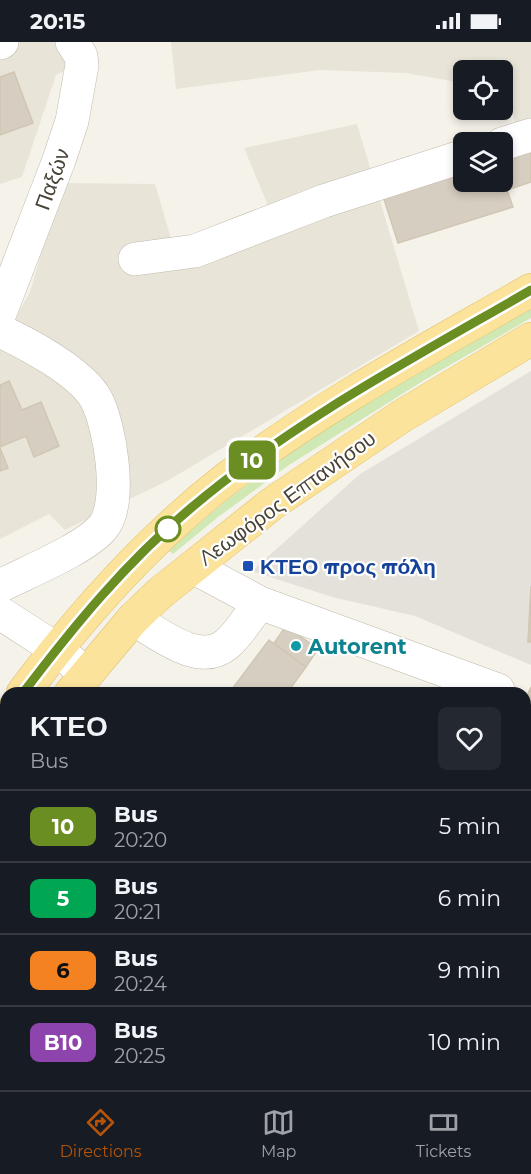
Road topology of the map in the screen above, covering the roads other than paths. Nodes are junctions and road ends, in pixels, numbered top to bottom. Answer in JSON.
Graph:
{"nodes":[{"id":1,"x":72,"y":42,"type":"edge"},
{"id":2,"x":531,"y":135,"type":"edge"},
{"id":3,"x":513,"y":141,"type":"edge"},
{"id":4,"x":453,"y":160,"type":"edge"},
{"id":5,"x":135,"y":259,"type":"dead end"},
{"id":6,"x":531,"y":290,"type":"edge"},
{"id":7,"x":0,"y":313,"type":"edge"},
{"id":8,"x":0,"y":331,"type":"edge"},
{"id":9,"x":531,"y":339,"type":"edge"},
{"id":10,"x":193,"y":567,"type":"junction"},
{"id":11,"x":0,"y":585,"type":"edge"},
{"id":12,"x":260,"y":603,"type":"junction"},
{"id":13,"x":0,"y":614,"type":"edge"},
{"id":14,"x":133,"y":619,"type":"junction"},
{"id":15,"x":56,"y":648,"type":"junction"},
{"id":16,"x":79,"y":683,"type":"edge"},
{"id":17,"x":27,"y":687,"type":"edge"},
{"id":18,"x":490,"y":687,"type":"edge"}],
"edges":[{"from":1,"to":7,"type":"street","name":"Παξών"},
{"from":2,"to":3,"type":"street"},
{"from":4,"to":5,"type":"street"},
{"from":6,"to":15,"type":"main road"},
{"from":8,"to":11,"type":"street"},
{"from":9,"to":10,"type":"main road","name":"Λεωφόρος Επτανήσου"},
{"from":10,"to":12,"type":"street"},
{"from":10,"to":14,"type":"main road","name":"Λεωφόρος Επτανήσου"},
{"from":12,"to":14,"type":"street"},
{"from":12,"to":18,"type":"street"},
{"from":13,"to":15,"type":"street"},
{"from":14,"to":16,"type":"main road","name":"Λεωφόρος Επτανήσου"},
{"from":15,"to":16,"type":"street"},
{"from":15,"to":17,"type":"main road"}]}
